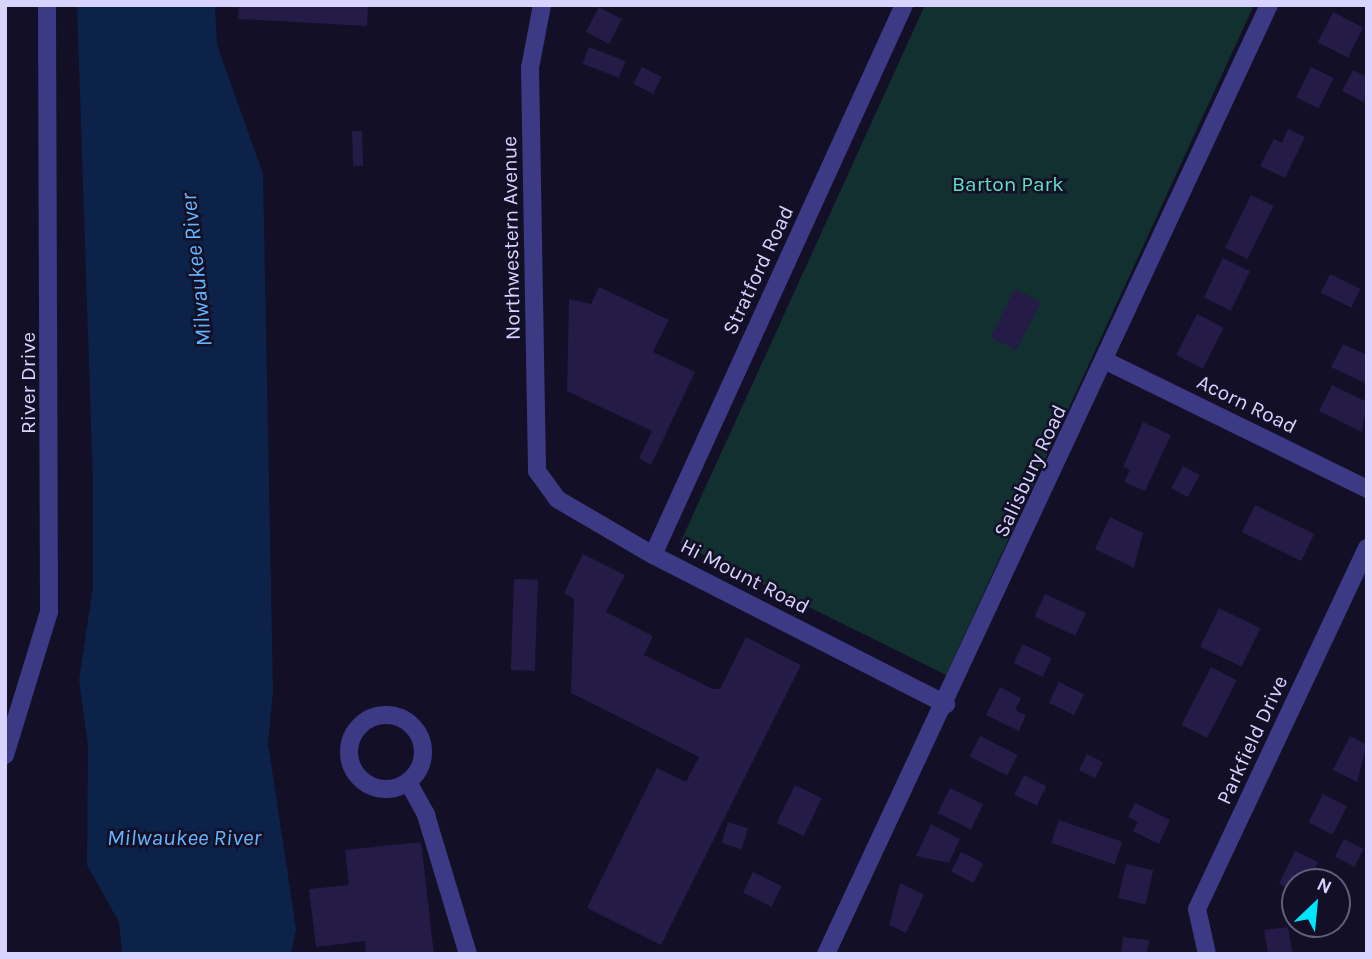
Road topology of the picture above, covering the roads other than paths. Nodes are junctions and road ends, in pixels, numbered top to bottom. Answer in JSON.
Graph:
{"nodes":[{"id":1,"x":47,"y":5,"type":"edge"},
{"id":2,"x":542,"y":5,"type":"edge"},
{"id":3,"x":904,"y":5,"type":"edge"},
{"id":4,"x":1269,"y":5,"type":"edge"},
{"id":5,"x":1106,"y":361,"type":"junction"},
{"id":6,"x":537,"y":471,"type":"joint"},
{"id":7,"x":1367,"y":489,"type":"edge"},
{"id":8,"x":1367,"y":548,"type":"edge"},
{"id":9,"x":653,"y":555,"type":"junction"},
{"id":10,"x":946,"y":704,"type":"junction"},
{"id":11,"x":5,"y":755,"type":"edge"},
{"id":12,"x":408,"y":782,"type":"junction"},
{"id":13,"x":468,"y":954,"type":"edge"},
{"id":14,"x":826,"y":954,"type":"edge"},
{"id":15,"x":1207,"y":954,"type":"edge"}],
"edges":[{"from":1,"to":11,"type":"street","name":"River Drive"},
{"from":2,"to":6,"type":"street","name":"Northwestern Avenue"},
{"from":3,"to":9,"type":"street","name":"Stratford Road"},
{"from":4,"to":5,"type":"street","name":"Salisbury Road"},
{"from":5,"to":7,"type":"street","name":"Acorn Road"},
{"from":5,"to":10,"type":"street","name":"Salisbury Road"},
{"from":6,"to":9,"type":"street","name":"Hi Mount Road"},
{"from":8,"to":15,"type":"street","name":"Parkfield Drive"},
{"from":9,"to":10,"type":"street","name":"Hi Mount Road"},
{"from":10,"to":14,"type":"street","name":"Salisbury Road"},
{"from":12,"to":12,"type":"street"},
{"from":12,"to":13,"type":"street"}]}
